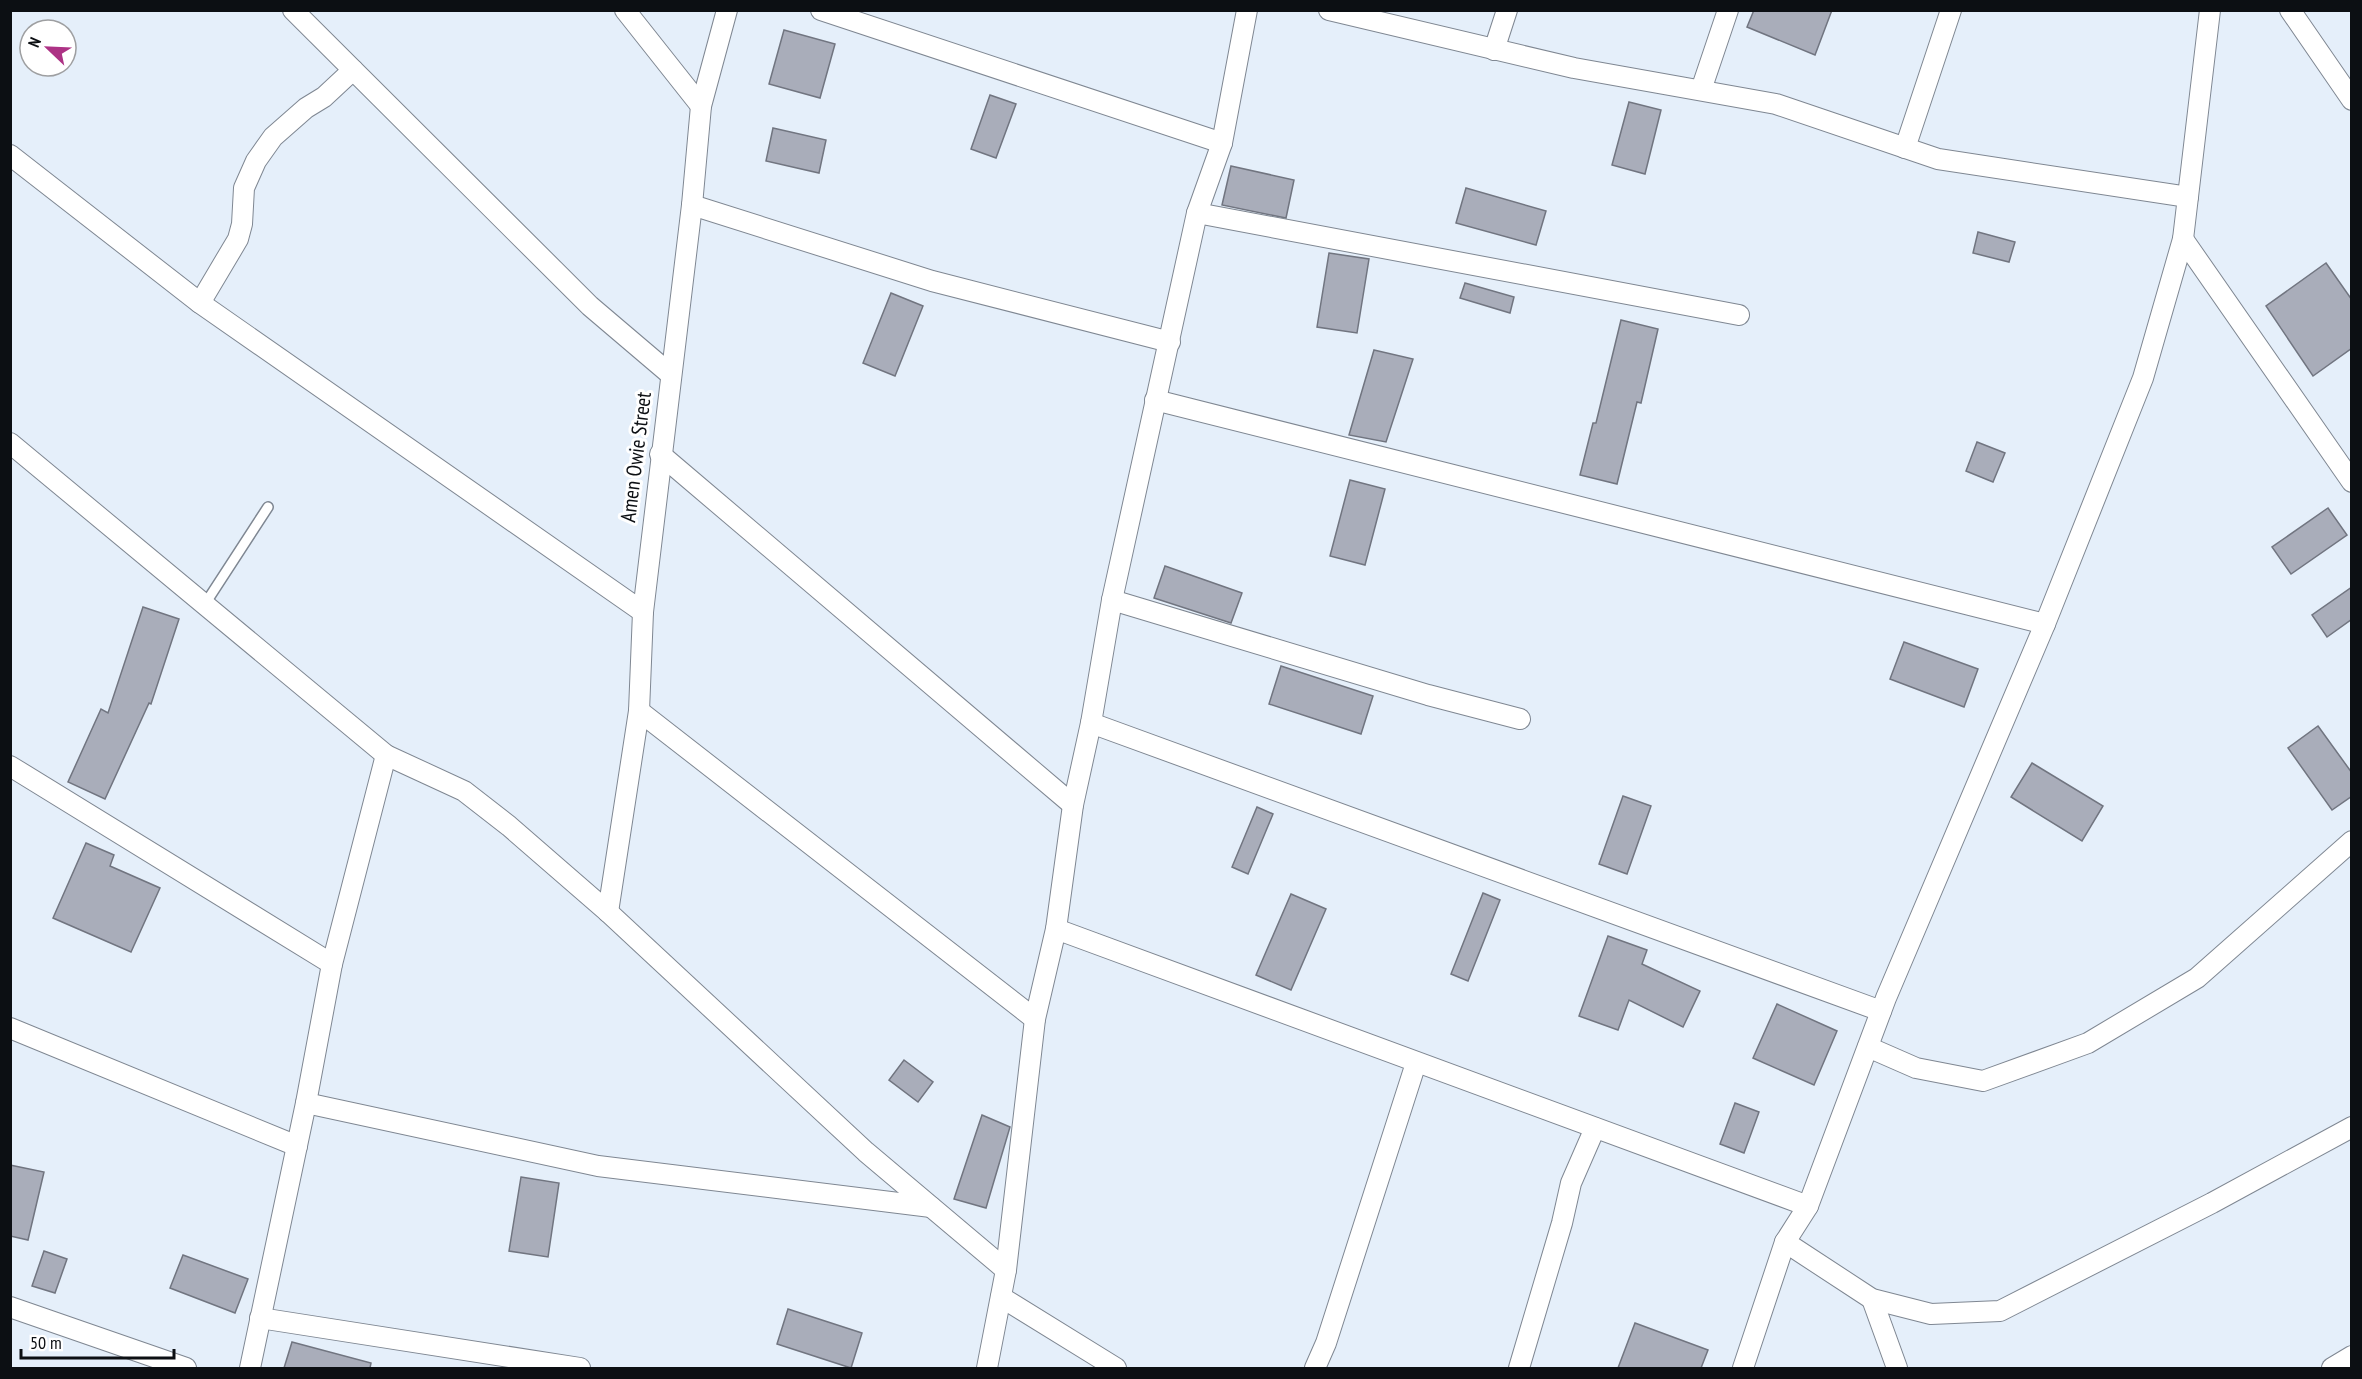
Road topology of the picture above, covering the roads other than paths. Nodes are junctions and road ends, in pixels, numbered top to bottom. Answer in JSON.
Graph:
{"nodes":[{"id":1,"x":293,"y":10,"type":"edge"},
{"id":2,"x":626,"y":10,"type":"edge"},
{"id":3,"x":727,"y":10,"type":"edge"},
{"id":4,"x":820,"y":10,"type":"edge"},
{"id":5,"x":1247,"y":10,"type":"edge"},
{"id":6,"x":1329,"y":10,"type":"edge"},
{"id":7,"x":1507,"y":10,"type":"edge"},
{"id":8,"x":1728,"y":10,"type":"edge"},
{"id":9,"x":1951,"y":10,"type":"edge"},
{"id":10,"x":2210,"y":10,"type":"edge"},
{"id":11,"x":2290,"y":10,"type":"edge"},
{"id":12,"x":1494,"y":50,"type":"junction"},
{"id":13,"x":353,"y":70,"type":"junction"},
{"id":14,"x":1701,"y":90,"type":"junction"},
{"id":15,"x":2352,"y":100,"type":"edge"},
{"id":16,"x":701,"y":106,"type":"junction"},
{"id":17,"x":1222,"y":143,"type":"junction"},
{"id":18,"x":1905,"y":148,"type":"junction"},
{"id":19,"x":10,"y":155,"type":"edge"},
{"id":20,"x":2188,"y":197,"type":"junction"},
{"id":21,"x":692,"y":205,"type":"junction"},
{"id":22,"x":1197,"y":213,"type":"junction"},
{"id":23,"x":2183,"y":239,"type":"junction"},
{"id":24,"x":200,"y":303,"type":"junction"},
{"id":25,"x":1739,"y":315,"type":"dead end"},
{"id":26,"x":1170,"y":342,"type":"junction"},
{"id":27,"x":670,"y":374,"type":"junction"},
{"id":28,"x":1155,"y":400,"type":"junction"},
{"id":29,"x":10,"y":443,"type":"edge"},
{"id":30,"x":660,"y":454,"type":"junction"},
{"id":31,"x":2352,"y":482,"type":"edge"},
{"id":32,"x":268,"y":507,"type":"dead end"},
{"id":33,"x":1112,"y":600,"type":"junction"},
{"id":34,"x":205,"y":604,"type":"junction"},
{"id":35,"x":643,"y":612,"type":"junction"},
{"id":36,"x":2044,"y":624,"type":"junction"},
{"id":37,"x":639,"y":711,"type":"junction"},
{"id":38,"x":1520,"y":719,"type":"dead end"},
{"id":39,"x":1091,"y":723,"type":"junction"},
{"id":40,"x":386,"y":755,"type":"junction"},
{"id":41,"x":10,"y":766,"type":"edge"},
{"id":42,"x":1073,"y":805,"type":"junction"},
{"id":43,"x":2352,"y":841,"type":"edge"},
{"id":44,"x":608,"y":912,"type":"junction"},
{"id":45,"x":1056,"y":929,"type":"junction"},
{"id":46,"x":332,"y":964,"type":"junction"},
{"id":47,"x":1881,"y":1011,"type":"junction"},
{"id":48,"x":1035,"y":1019,"type":"junction"},
{"id":49,"x":10,"y":1028,"type":"edge"},
{"id":50,"x":1868,"y":1047,"type":"junction"},
{"id":51,"x":1416,"y":1063,"type":"junction"},
{"id":52,"x":306,"y":1103,"type":"junction"},
{"id":53,"x":2352,"y":1127,"type":"edge"},
{"id":54,"x":1595,"y":1128,"type":"junction"},
{"id":55,"x":297,"y":1146,"type":"junction"},
{"id":56,"x":1808,"y":1206,"type":"junction"},
{"id":57,"x":931,"y":1207,"type":"junction"},
{"id":58,"x":1785,"y":1242,"type":"junction"},
{"id":59,"x":1006,"y":1270,"type":"junction"},
{"id":60,"x":1001,"y":1297,"type":"junction"},
{"id":61,"x":1872,"y":1299,"type":"junction"},
{"id":62,"x":10,"y":1307,"type":"edge"},
{"id":63,"x":260,"y":1318,"type":"junction"},
{"id":64,"x":2352,"y":1356,"type":"edge"},
{"id":65,"x":186,"y":1368,"type":"edge"},
{"id":66,"x":250,"y":1368,"type":"edge"},
{"id":67,"x":580,"y":1368,"type":"edge"},
{"id":68,"x":987,"y":1368,"type":"edge"},
{"id":69,"x":1116,"y":1368,"type":"edge"},
{"id":70,"x":1315,"y":1368,"type":"edge"},
{"id":71,"x":1519,"y":1368,"type":"edge"},
{"id":72,"x":1743,"y":1368,"type":"edge"},
{"id":73,"x":1897,"y":1368,"type":"edge"},
{"id":74,"x":2332,"y":1368,"type":"edge"}],
"edges":[{"from":1,"to":13,"type":"street"},
{"from":2,"to":16,"type":"street"},
{"from":3,"to":16,"type":"street","name":"Amen Owie Street"},
{"from":4,"to":17,"type":"street"},
{"from":5,"to":17,"type":"street"},
{"from":6,"to":12,"type":"street"},
{"from":7,"to":12,"type":"street"},
{"from":8,"to":14,"type":"street"},
{"from":9,"to":18,"type":"street"},
{"from":10,"to":20,"type":"street"},
{"from":11,"to":15,"type":"street"},
{"from":12,"to":14,"type":"street"},
{"from":13,"to":24,"type":"street"},
{"from":13,"to":27,"type":"street"},
{"from":14,"to":18,"type":"street"},
{"from":16,"to":21,"type":"street","name":"Amen Owie Street"},
{"from":17,"to":22,"type":"street"},
{"from":18,"to":20,"type":"street"},
{"from":19,"to":24,"type":"street"},
{"from":20,"to":23,"type":"street"},
{"from":21,"to":26,"type":"street"},
{"from":21,"to":27,"type":"street","name":"Amen Owie Street"},
{"from":22,"to":25,"type":"street"},
{"from":22,"to":26,"type":"street"},
{"from":23,"to":31,"type":"street"},
{"from":23,"to":36,"type":"street"},
{"from":24,"to":35,"type":"street"},
{"from":26,"to":28,"type":"street"},
{"from":27,"to":30,"type":"street","name":"Amen Owie Street"},
{"from":28,"to":33,"type":"street"},
{"from":28,"to":36,"type":"street"},
{"from":29,"to":34,"type":"street"},
{"from":30,"to":35,"type":"street","name":"Amen Owie Street"},
{"from":30,"to":42,"type":"street"},
{"from":32,"to":34,"type":"lane"},
{"from":33,"to":38,"type":"street"},
{"from":33,"to":39,"type":"street"},
{"from":34,"to":40,"type":"street"},
{"from":35,"to":37,"type":"street","name":"Amen Owie Street"},
{"from":36,"to":47,"type":"street"},
{"from":37,"to":44,"type":"street","name":"Amen Owie Street"},
{"from":37,"to":48,"type":"street"},
{"from":39,"to":42,"type":"street"},
{"from":39,"to":47,"type":"street"},
{"from":40,"to":44,"type":"street"},
{"from":40,"to":46,"type":"street"},
{"from":41,"to":46,"type":"street"},
{"from":42,"to":45,"type":"street"},
{"from":43,"to":50,"type":"street"},
{"from":44,"to":57,"type":"street"},
{"from":45,"to":48,"type":"street"},
{"from":45,"to":51,"type":"street"},
{"from":46,"to":52,"type":"street"},
{"from":47,"to":50,"type":"street"},
{"from":48,"to":59,"type":"street"},
{"from":49,"to":55,"type":"street"},
{"from":50,"to":56,"type":"street"},
{"from":51,"to":54,"type":"street"},
{"from":51,"to":70,"type":"street"},
{"from":52,"to":55,"type":"street"},
{"from":52,"to":57,"type":"street"},
{"from":53,"to":61,"type":"street"},
{"from":54,"to":56,"type":"street"},
{"from":54,"to":71,"type":"street"},
{"from":55,"to":63,"type":"street"},
{"from":56,"to":58,"type":"street"},
{"from":57,"to":59,"type":"street"},
{"from":58,"to":61,"type":"street"},
{"from":58,"to":72,"type":"street"},
{"from":59,"to":60,"type":"street"},
{"from":60,"to":68,"type":"street"},
{"from":60,"to":69,"type":"street"},
{"from":61,"to":73,"type":"street"},
{"from":62,"to":65,"type":"street"},
{"from":63,"to":66,"type":"street"},
{"from":63,"to":67,"type":"street"},
{"from":64,"to":74,"type":"street"}]}
